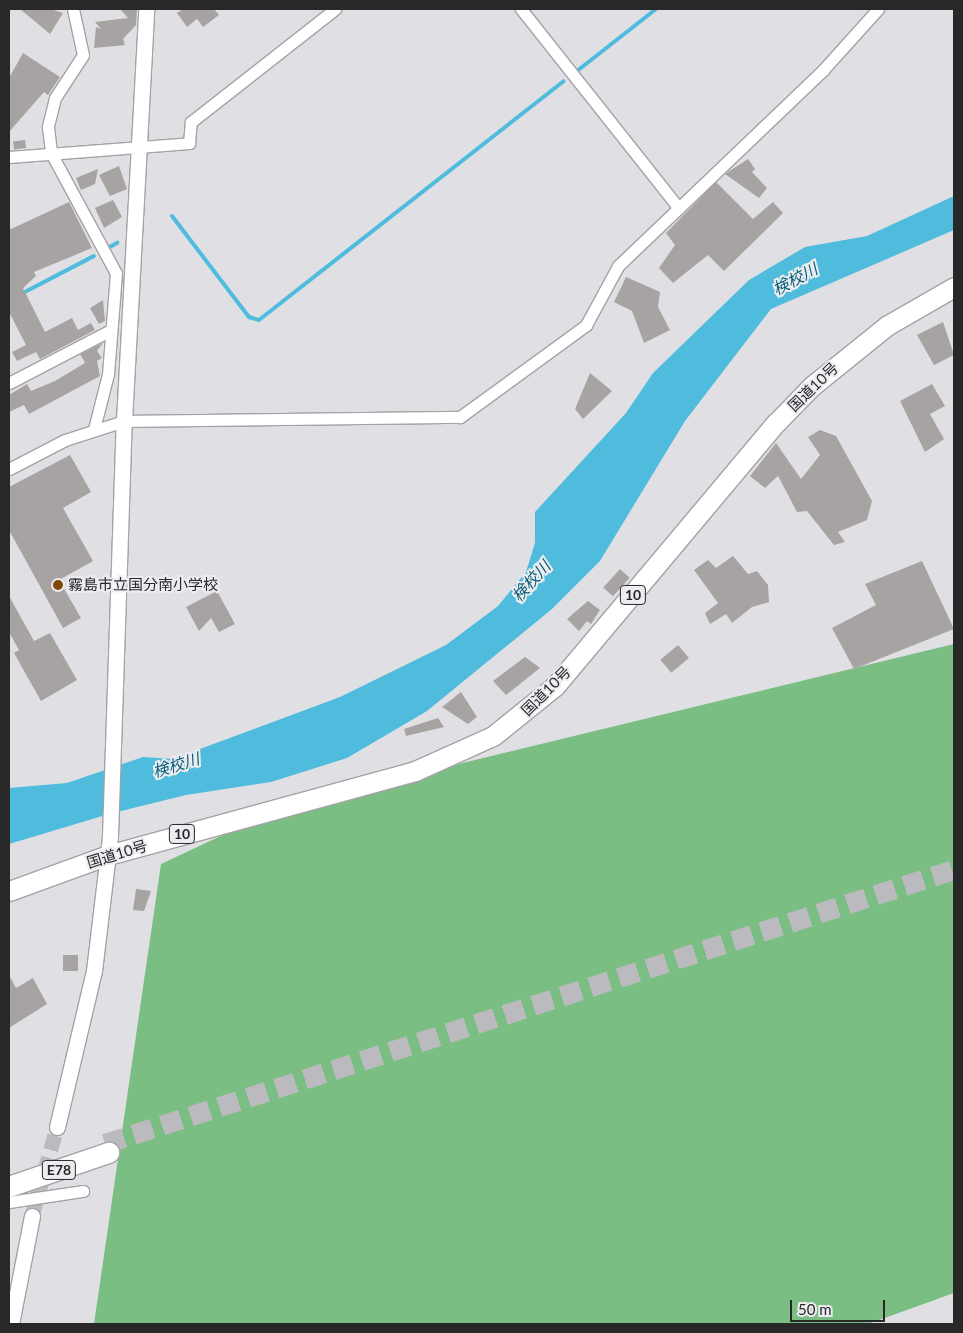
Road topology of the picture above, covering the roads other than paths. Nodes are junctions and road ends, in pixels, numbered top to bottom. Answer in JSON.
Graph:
{"nodes":[{"id":1,"x":73,"y":9,"type":"edge"},
{"id":2,"x":146,"y":9,"type":"edge"},
{"id":3,"x":335,"y":9,"type":"edge"},
{"id":4,"x":521,"y":9,"type":"edge"},
{"id":5,"x":878,"y":9,"type":"edge"},
{"id":6,"x":139,"y":146,"type":"junction"},
{"id":7,"x":51,"y":153,"type":"junction"},
{"id":8,"x":9,"y":157,"type":"edge"},
{"id":9,"x":679,"y":208,"type":"junction"},
{"id":10,"x":954,"y":287,"type":"edge"},
{"id":11,"x":109,"y":331,"type":"junction"},
{"id":12,"x":9,"y":383,"type":"edge"},
{"id":13,"x":124,"y":421,"type":"junction"},
{"id":14,"x":94,"y":429,"type":"junction"},
{"id":15,"x":9,"y":469,"type":"edge"},
{"id":16,"x":109,"y":845,"type":"junction"},
{"id":17,"x":9,"y":891,"type":"edge"},
{"id":18,"x":57,"y":1127,"type":"tunnel mouth"},
{"id":19,"x":9,"y":1176,"type":"edge"},
{"id":20,"x":9,"y":1187,"type":"edge"},
{"id":21,"x":83,"y":1192,"type":"dead end"},
{"id":22,"x":9,"y":1202,"type":"edge"},
{"id":23,"x":32,"y":1216,"type":"tunnel mouth"},
{"id":24,"x":13,"y":1288,"type":"edge"},
{"id":25,"x":11,"y":1324,"type":"edge"}],
"edges":[{"from":1,"to":7,"type":"street"},
{"from":2,"to":6,"type":"main road"},
{"from":3,"to":6,"type":"street"},
{"from":4,"to":9,"type":"street"},
{"from":5,"to":9,"type":"street"},
{"from":6,"to":7,"type":"street"},
{"from":6,"to":13,"type":"main road"},
{"from":7,"to":8,"type":"street"},
{"from":7,"to":11,"type":"street"},
{"from":9,"to":13,"type":"street"},
{"from":10,"to":16,"type":"highway","name":"国道10号","number":"10"},
{"from":11,"to":12,"type":"street"},
{"from":11,"to":14,"type":"street"},
{"from":13,"to":14,"type":"street"},
{"from":13,"to":16,"type":"main road"},
{"from":14,"to":15,"type":"street"},
{"from":16,"to":17,"type":"highway","name":"国道10号","number":"10"},
{"from":16,"to":18,"type":"main road"},
{"from":19,"to":20,"type":"highway","number":"E78"},
{"from":21,"to":22,"type":"street"},
{"from":23,"to":24,"type":"main road"},
{"from":24,"to":25,"type":"main road"}]}
